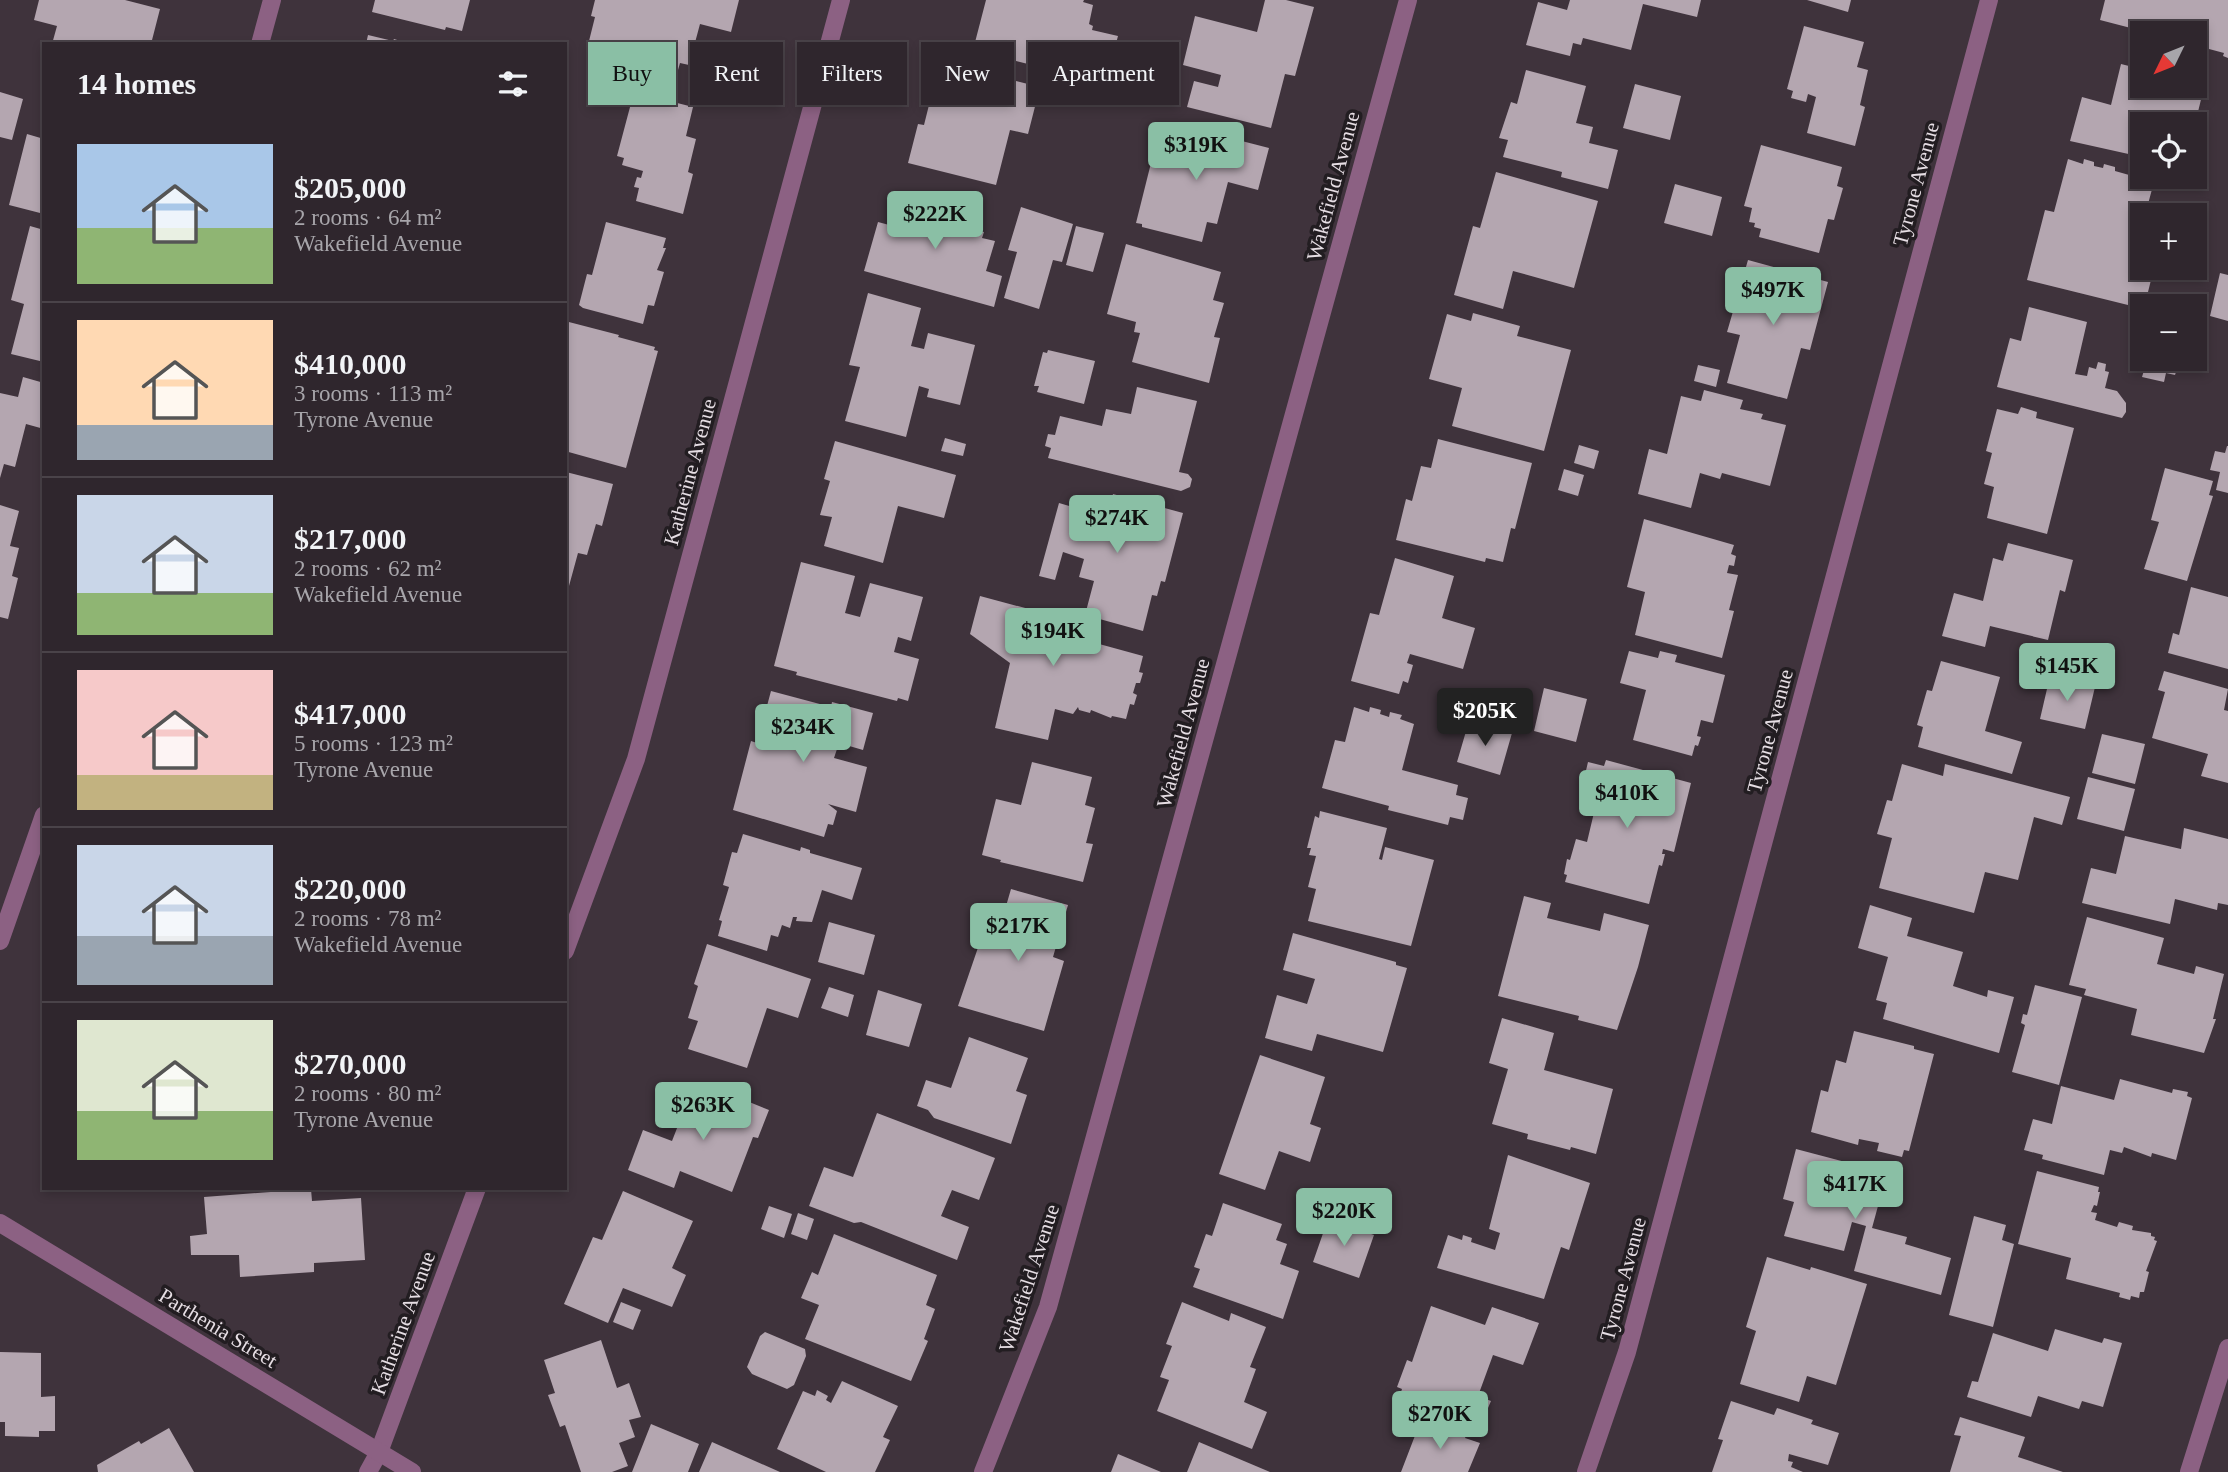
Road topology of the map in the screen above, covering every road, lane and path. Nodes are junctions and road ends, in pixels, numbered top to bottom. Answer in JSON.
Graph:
{"nodes":[{"id":1,"x":272,"y":0,"type":"edge"},
{"id":2,"x":841,"y":0,"type":"edge"},
{"id":3,"x":1408,"y":0,"type":"edge"},
{"id":4,"x":1989,"y":0,"type":"edge"},
{"id":5,"x":261,"y":42,"type":"edge"},
{"id":6,"x":42,"y":821,"type":"edge"},
{"id":7,"x":0,"y":941,"type":"edge"},
{"id":8,"x":567,"y":946,"type":"edge"},
{"id":9,"x":476,"y":1190,"type":"edge"},
{"id":10,"x":0,"y":1223,"type":"edge"},
{"id":11,"x":2228,"y":1348,"type":"edge"},
{"id":12,"x":379,"y":1452,"type":"junction"},
{"id":13,"x":368,"y":1472,"type":"edge"},
{"id":14,"x":412,"y":1472,"type":"edge"},
{"id":15,"x":983,"y":1472,"type":"edge"},
{"id":16,"x":1586,"y":1472,"type":"edge"},
{"id":17,"x":2189,"y":1472,"type":"edge"}],
"edges":[{"from":1,"to":5,"type":"street"},
{"from":2,"to":8,"type":"street","name":"Katherine Avenue"},
{"from":3,"to":15,"type":"street","name":"Wakefield Avenue"},
{"from":4,"to":16,"type":"street","name":"Tyrone Avenue"},
{"from":6,"to":7,"type":"street"},
{"from":9,"to":12,"type":"street","name":"Katherine Avenue"},
{"from":10,"to":12,"type":"street","name":"Parthenia Street"},
{"from":11,"to":17,"type":"street"},
{"from":12,"to":13,"type":"street","name":"Katherine Avenue"},
{"from":12,"to":14,"type":"street","name":"Parthenia Street"}]}
